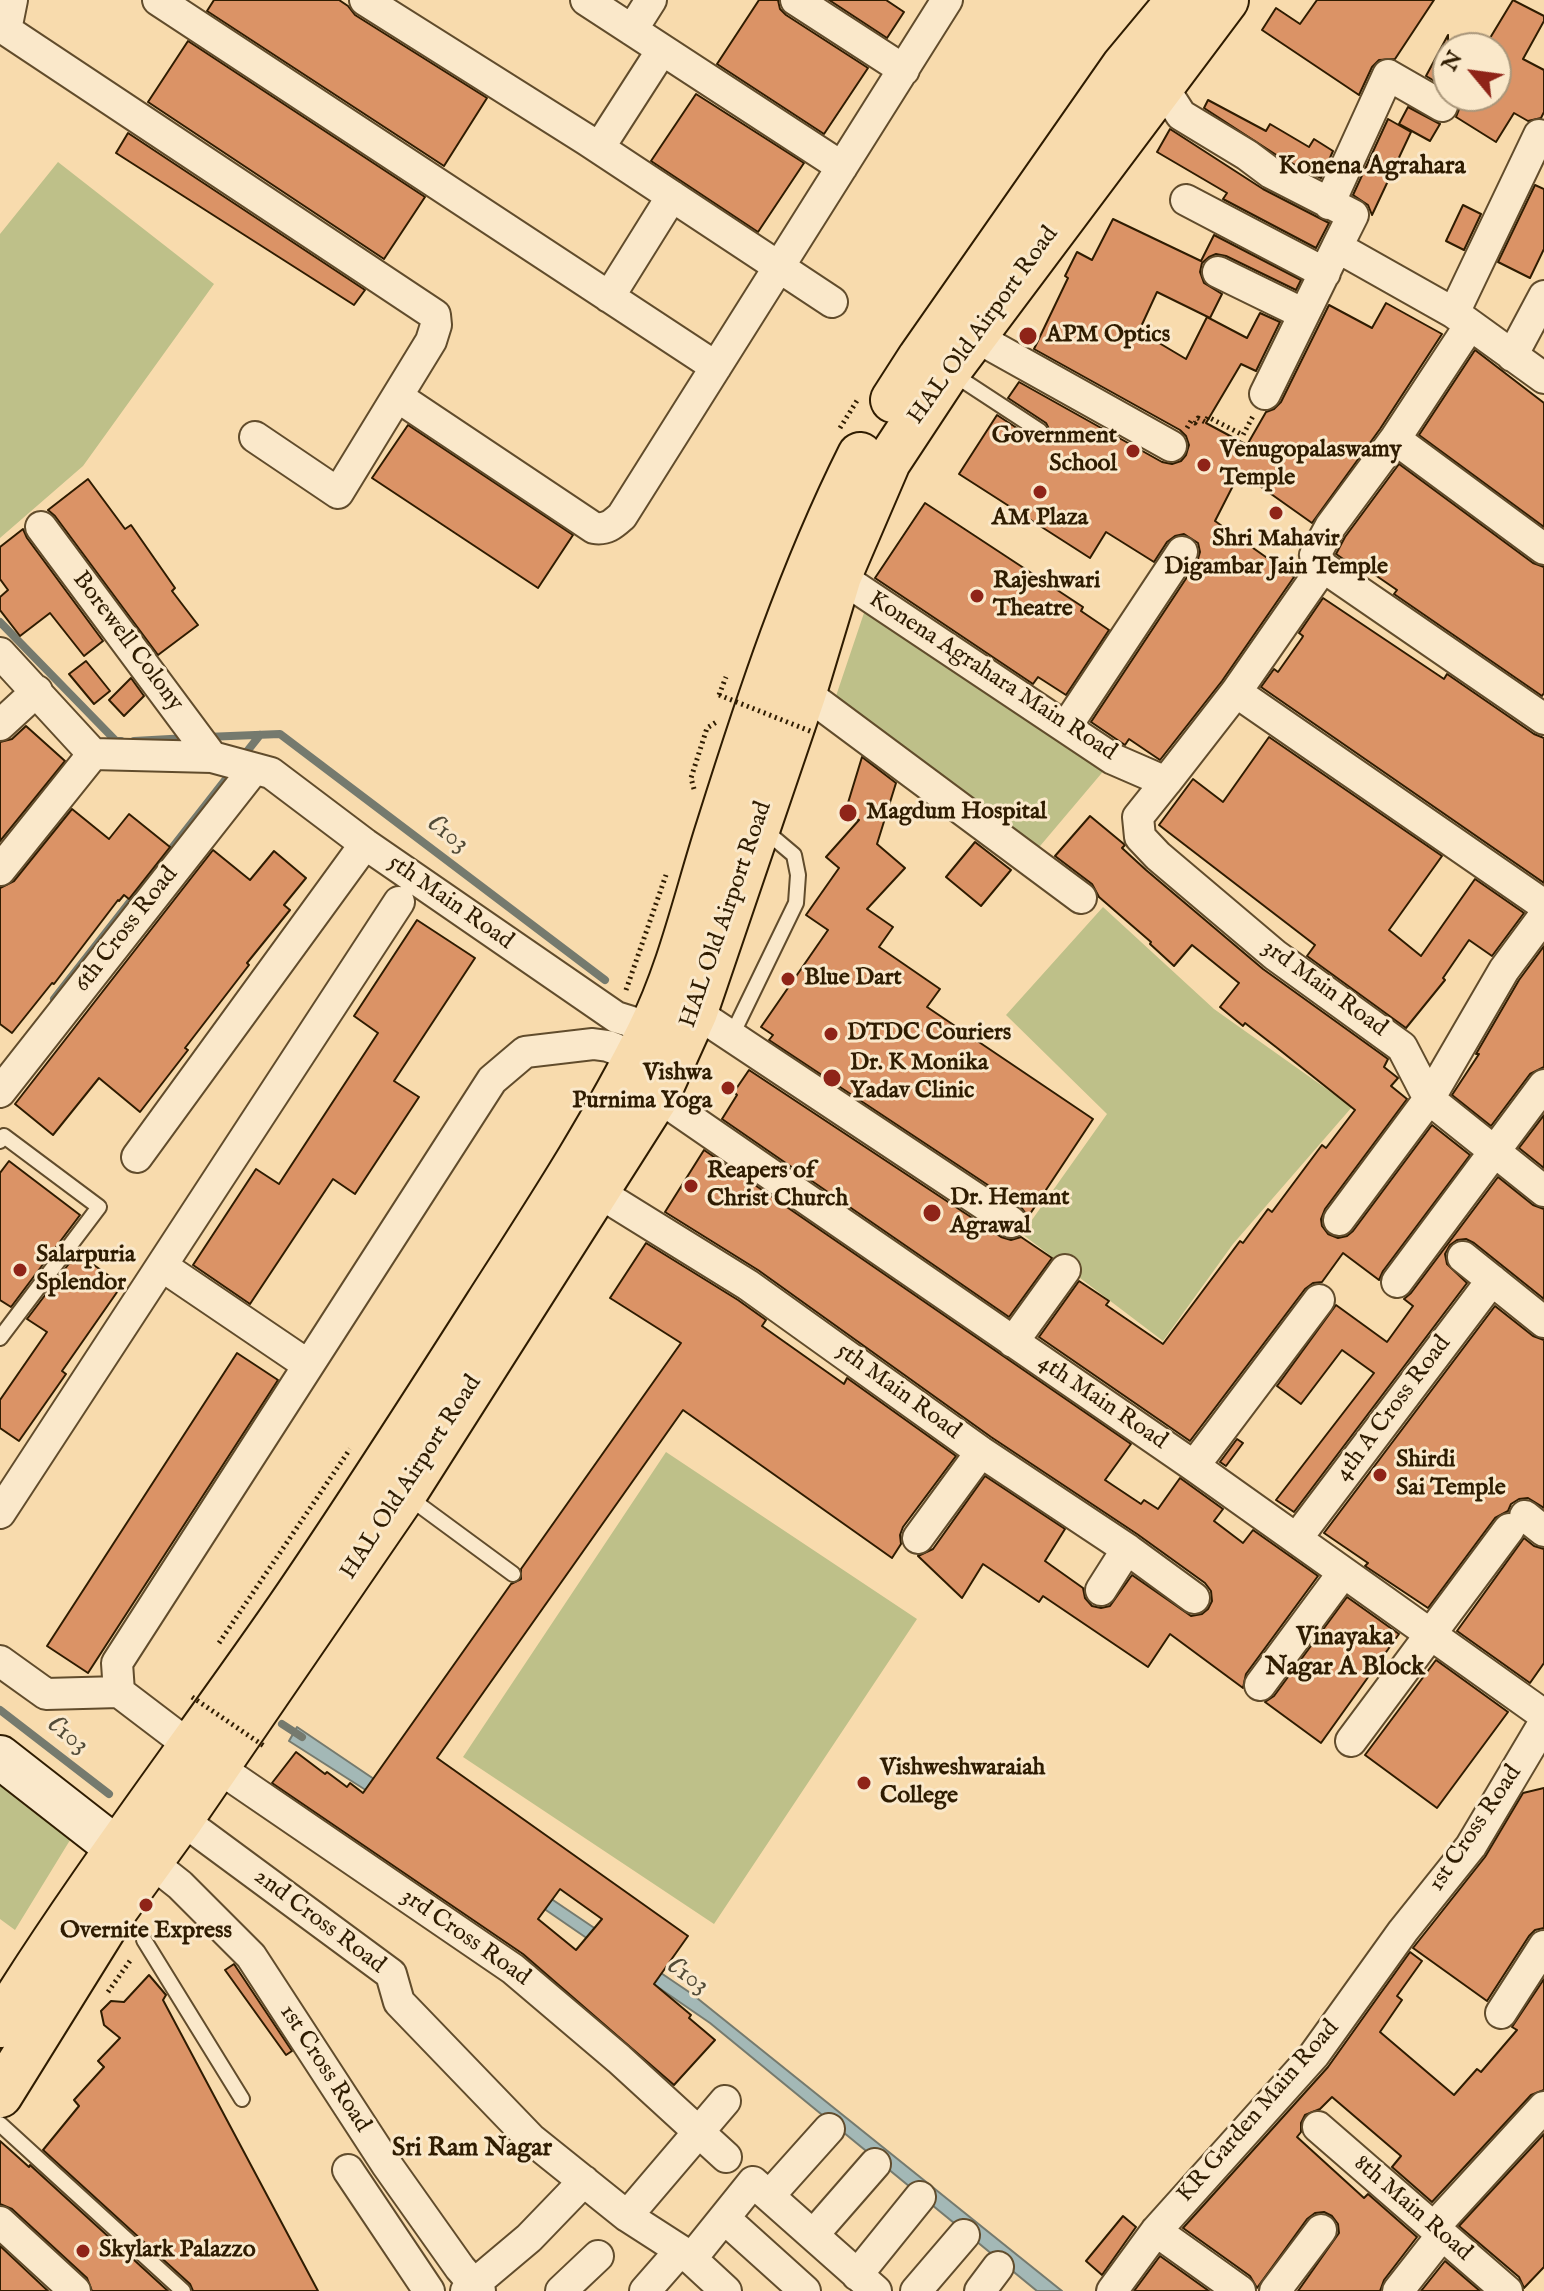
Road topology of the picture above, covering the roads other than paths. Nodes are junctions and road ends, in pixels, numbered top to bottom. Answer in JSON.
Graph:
{"nodes":[{"id":1,"x":12,"y":0,"type":"edge"},
{"id":2,"x":158,"y":0,"type":"edge"},
{"id":3,"x":365,"y":0,"type":"edge"},
{"id":4,"x":586,"y":0,"type":"edge"},
{"id":5,"x":651,"y":0,"type":"edge"},
{"id":6,"x":796,"y":0,"type":"edge"},
{"id":7,"x":947,"y":0,"type":"edge"},
{"id":8,"x":1179,"y":0,"type":"edge"},
{"id":9,"x":1226,"y":0,"type":"edge"},
{"id":10,"x":632,"y":30,"type":"junction"},
{"id":11,"x":662,"y":50,"type":"junction"},
{"id":12,"x":904,"y":70,"type":"junction"},
{"id":13,"x":1157,"y":91,"type":"junction"},
{"id":14,"x":1432,"y":100,"type":"edge"},
{"id":15,"x":1539,"y":135,"type":"dead end"},
{"id":16,"x":599,"y":148,"type":"junction"},
{"id":17,"x":842,"y":167,"type":"junction"},
{"id":18,"x":672,"y":196,"type":"junction"},
{"id":19,"x":1186,"y":200,"type":"dead end"},
{"id":20,"x":1329,"y":204,"type":"junction"},
{"id":21,"x":1331,"y":260,"type":"junction"},
{"id":22,"x":779,"y":267,"type":"junction"},
{"id":23,"x":1218,"y":272,"type":"dead end"},
{"id":24,"x":1544,"y":296,"type":"edge"},
{"id":25,"x":609,"y":297,"type":"junction"},
{"id":26,"x":832,"y":302,"type":"dead end"},
{"id":27,"x":1304,"y":314,"type":"junction"},
{"id":28,"x":1462,"y":319,"type":"junction"},
{"id":29,"x":974,"y":336,"type":"junction"},
{"id":30,"x":1512,"y":356,"type":"junction"},
{"id":31,"x":716,"y":367,"type":"junction"},
{"id":32,"x":948,"y":371,"type":"junction"},
{"id":33,"x":1544,"y":378,"type":"edge"},
{"id":34,"x":1265,"y":394,"type":"road end"},
{"id":35,"x":398,"y":397,"type":"junction"},
{"id":36,"x":1040,"y":431,"type":"dead end"},
{"id":37,"x":255,"y":437,"type":"dead end"},
{"id":38,"x":1395,"y":439,"type":"junction"},
{"id":39,"x":1171,"y":446,"type":"road end"},
{"id":40,"x":876,"y":454,"type":"junction"},
{"id":41,"x":41,"y":527,"type":"dead end"},
{"id":42,"x":1544,"y":549,"type":"edge"},
{"id":43,"x":1182,"y":552,"type":"dead end"},
{"id":44,"x":1323,"y":567,"type":"junction"},
{"id":45,"x":839,"y":576,"type":"junction"},
{"id":46,"x":0,"y":653,"type":"edge"},
{"id":47,"x":37,"y":691,"type":"junction"},
{"id":48,"x":1236,"y":692,"type":"junction"},
{"id":49,"x":809,"y":712,"type":"junction"},
{"id":50,"x":1544,"y":719,"type":"edge"},
{"id":51,"x":0,"y":725,"type":"edge"},
{"id":52,"x":1066,"y":727,"type":"junction"},
{"id":53,"x":93,"y":754,"type":"junction"},
{"id":54,"x":212,"y":757,"type":"junction"},
{"id":55,"x":1113,"y":759,"type":"junction"},
{"id":56,"x":254,"y":769,"type":"junction"},
{"id":57,"x":1166,"y":782,"type":"junction"},
{"id":58,"x":1138,"y":817,"type":"junction"},
{"id":59,"x":759,"y":825,"type":"junction"},
{"id":60,"x":365,"y":844,"type":"junction"},
{"id":61,"x":0,"y":870,"type":"edge"},
{"id":62,"x":1081,"y":898,"type":"dead end"},
{"id":63,"x":399,"y":902,"type":"dead end"},
{"id":64,"x":1544,"y":905,"type":"edge"},
{"id":65,"x":1544,"y":916,"type":"edge"},
{"id":66,"x":695,"y":1012,"type":"junction"},
{"id":67,"x":731,"y":1037,"type":"junction"},
{"id":68,"x":644,"y":1043,"type":"junction"},
{"id":69,"x":1544,"y":1085,"type":"edge"},
{"id":70,"x":0,"y":1092,"type":"edge"},
{"id":71,"x":657,"y":1096,"type":"junction"},
{"id":72,"x":1429,"y":1099,"type":"junction"},
{"id":73,"x":0,"y":1141,"type":"edge"},
{"id":74,"x":1496,"y":1152,"type":"junction"},
{"id":75,"x":137,"y":1157,"type":"dead end"},
{"id":76,"x":1544,"y":1191,"type":"edge"},
{"id":77,"x":598,"y":1192,"type":"junction"},
{"id":78,"x":1339,"y":1220,"type":"dead end"},
{"id":79,"x":1011,"y":1222,"type":"dead end"},
{"id":80,"x":1463,"y":1257,"type":"dead end"},
{"id":81,"x":162,"y":1266,"type":"junction"},
{"id":82,"x":1065,"y":1270,"type":"dead end"},
{"id":83,"x":1492,"y":1280,"type":"junction"},
{"id":84,"x":1397,"y":1282,"type":"dead end"},
{"id":85,"x":1319,"y":1300,"type":"dead end"},
{"id":86,"x":1544,"y":1322,"type":"edge"},
{"id":87,"x":0,"y":1338,"type":"edge"},
{"id":88,"x":1013,"y":1342,"type":"junction"},
{"id":89,"x":308,"y":1365,"type":"junction"},
{"id":90,"x":981,"y":1452,"type":"junction"},
{"id":91,"x":1194,"y":1466,"type":"junction"},
{"id":92,"x":404,"y":1494,"type":"junction"},
{"id":93,"x":0,"y":1513,"type":"edge"},
{"id":94,"x":1526,"y":1525,"type":"edge"},
{"id":95,"x":918,"y":1538,"type":"dead end"},
{"id":96,"x":1297,"y":1538,"type":"junction"},
{"id":97,"x":1127,"y":1549,"type":"junction"},
{"id":98,"x":1343,"y":1573,"type":"junction"},
{"id":99,"x":513,"y":1574,"type":"dead end"},
{"id":100,"x":1101,"y":1590,"type":"dead end"},
{"id":101,"x":1194,"y":1598,"type":"dead end"},
{"id":102,"x":1431,"y":1634,"type":"junction"},
{"id":103,"x":0,"y":1661,"type":"edge"},
{"id":104,"x":1260,"y":1685,"type":"dead end"},
{"id":105,"x":119,"y":1692,"type":"junction"},
{"id":106,"x":1544,"y":1715,"type":"edge"},
{"id":107,"x":1544,"y":1723,"type":"edge"},
{"id":108,"x":1351,"y":1741,"type":"dead end"},
{"id":109,"x":192,"y":1748,"type":"junction"},
{"id":110,"x":0,"y":1757,"type":"edge"},
{"id":111,"x":1535,"y":1763,"type":"edge"},
{"id":112,"x":181,"y":1819,"type":"junction"},
{"id":113,"x":135,"y":1856,"type":"junction"},
{"id":114,"x":130,"y":1924,"type":"junction"},
{"id":115,"x":1403,"y":1931,"type":"joint"},
{"id":116,"x":1544,"y":1946,"type":"edge"},
{"id":117,"x":4,"y":2009,"type":"edge"},
{"id":118,"x":1501,"y":2013,"type":"dead end"},
{"id":119,"x":0,"y":2095,"type":"edge"},
{"id":120,"x":242,"y":2099,"type":"dead end"},
{"id":121,"x":725,"y":2101,"type":"dead end"},
{"id":122,"x":1544,"y":2107,"type":"edge"},
{"id":123,"x":0,"y":2124,"type":"edge"},
{"id":124,"x":1318,"y":2127,"type":"dead end"},
{"id":125,"x":829,"y":2129,"type":"dead end"},
{"id":126,"x":697,"y":2130,"type":"junction"},
{"id":127,"x":726,"y":2157,"type":"dead end"},
{"id":128,"x":875,"y":2164,"type":"dead end"},
{"id":129,"x":348,"y":2170,"type":"dead end"},
{"id":130,"x":584,"y":2181,"type":"junction"},
{"id":131,"x":769,"y":2196,"type":"junction"},
{"id":132,"x":920,"y":2197,"type":"dead end"},
{"id":133,"x":627,"y":2216,"type":"junction"},
{"id":134,"x":724,"y":2218,"type":"junction"},
{"id":135,"x":0,"y":2222,"type":"edge"},
{"id":136,"x":1321,"y":2230,"type":"dead end"},
{"id":137,"x":1156,"y":2231,"type":"junction"},
{"id":138,"x":1438,"y":2231,"type":"junction"},
{"id":139,"x":813,"y":2235,"type":"junction"},
{"id":140,"x":964,"y":2235,"type":"dead end"},
{"id":141,"x":686,"y":2255,"type":"junction"},
{"id":142,"x":598,"y":2256,"type":"dead end"},
{"id":143,"x":998,"y":2267,"type":"dead end"},
{"id":144,"x":867,"y":2283,"type":"edge"},
{"id":145,"x":473,"y":2289,"type":"edge"},
{"id":146,"x":75,"y":2291,"type":"edge"},
{"id":147,"x":183,"y":2291,"type":"edge"},
{"id":148,"x":429,"y":2291,"type":"edge"},
{"id":149,"x":561,"y":2291,"type":"edge"},
{"id":150,"x":645,"y":2291,"type":"edge"},
{"id":151,"x":726,"y":2291,"type":"edge"},
{"id":152,"x":805,"y":2291,"type":"edge"},
{"id":153,"x":916,"y":2291,"type":"edge"},
{"id":154,"x":980,"y":2291,"type":"edge"},
{"id":155,"x":1112,"y":2291,"type":"edge"},
{"id":156,"x":1240,"y":2291,"type":"edge"},
{"id":157,"x":1275,"y":2291,"type":"edge"},
{"id":158,"x":1398,"y":2291,"type":"edge"},
{"id":159,"x":1507,"y":2291,"type":"edge"}],
"edges":[{"from":1,"to":35,"type":"street"},
{"from":2,"to":25,"type":"street"},
{"from":3,"to":16,"type":"street"},
{"from":4,"to":10,"type":"street"},
{"from":5,"to":10,"type":"street"},
{"from":6,"to":12,"type":"street"},
{"from":7,"to":12,"type":"street"},
{"from":8,"to":40,"type":"main road","name":"HAL Old Airport Road"},
{"from":9,"to":13,"type":"main road","name":"HAL Old Airport Road"},
{"from":10,"to":11,"type":"street"},
{"from":11,"to":16,"type":"street"},
{"from":11,"to":17,"type":"street"},
{"from":12,"to":17,"type":"street"},
{"from":13,"to":20,"type":"street"},
{"from":13,"to":29,"type":"main road","name":"HAL Old Airport Road"},
{"from":14,"to":20,"type":"street"},
{"from":15,"to":28,"type":"street"},
{"from":16,"to":18,"type":"street"},
{"from":17,"to":22,"type":"street"},
{"from":18,"to":22,"type":"street"},
{"from":18,"to":25,"type":"street"},
{"from":19,"to":21,"type":"street"},
{"from":20,"to":21,"type":"street"},
{"from":21,"to":27,"type":"street"},
{"from":21,"to":28,"type":"street"},
{"from":22,"to":26,"type":"street"},
{"from":22,"to":31,"type":"street"},
{"from":23,"to":27,"type":"street"},
{"from":24,"to":30,"type":"street"},
{"from":25,"to":31,"type":"street"},
{"from":27,"to":34,"type":"street"},
{"from":28,"to":30,"type":"street"},
{"from":28,"to":38,"type":"street"},
{"from":29,"to":32,"type":"main road","name":"HAL Old Airport Road"},
{"from":29,"to":39,"type":"street"},
{"from":30,"to":33,"type":"street"},
{"from":31,"to":35,"type":"street"},
{"from":32,"to":36,"type":"lane"},
{"from":32,"to":40,"type":"main road","name":"HAL Old Airport Road"},
{"from":35,"to":37,"type":"street"},
{"from":38,"to":42,"type":"street"},
{"from":38,"to":44,"type":"street"},
{"from":40,"to":45,"type":"main road","name":"HAL Old Airport Road"},
{"from":40,"to":68,"type":"main road","name":"HAL Old Airport Road"},
{"from":41,"to":54,"type":"street","name":"Borewell Colony"},
{"from":43,"to":52,"type":"street"},
{"from":44,"to":48,"type":"street"},
{"from":44,"to":50,"type":"street"},
{"from":45,"to":49,"type":"main road","name":"HAL Old Airport Road"},
{"from":45,"to":52,"type":"street","name":"Konena Agrahara Main Road"},
{"from":46,"to":47,"type":"street"},
{"from":47,"to":51,"type":"street"},
{"from":47,"to":53,"type":"street"},
{"from":48,"to":57,"type":"street"},
{"from":48,"to":64,"type":"street"},
{"from":49,"to":59,"type":"main road","name":"HAL Old Airport Road"},
{"from":49,"to":62,"type":"street"},
{"from":52,"to":55,"type":"street","name":"Konena Agrahara Main Road"},
{"from":53,"to":54,"type":"street","name":"5th Main Road"},
{"from":53,"to":61,"type":"street"},
{"from":54,"to":56,"type":"street","name":"5th Main Road"},
{"from":55,"to":57,"type":"street","name":"Konena Agrahara Main Road"},
{"from":55,"to":58,"type":"street","name":"3rd Main Road"},
{"from":56,"to":60,"type":"street","name":"5th Main Road"},
{"from":56,"to":70,"type":"street","name":"6th Cross Road"},
{"from":57,"to":58,"type":"street"},
{"from":58,"to":72,"type":"street","name":"3rd Main Road"},
{"from":59,"to":66,"type":"main road","name":"HAL Old Airport Road"},
{"from":59,"to":67,"type":"lane"},
{"from":60,"to":68,"type":"street","name":"5th Main Road"},
{"from":60,"to":75,"type":"street"},
{"from":63,"to":81,"type":"street"},
{"from":65,"to":72,"type":"street"},
{"from":66,"to":67,"type":"street"},
{"from":66,"to":71,"type":"main road","name":"HAL Old Airport Road"},
{"from":67,"to":79,"type":"street"},
{"from":68,"to":89,"type":"street"},
{"from":68,"to":109,"type":"main road","name":"HAL Old Airport Road"},
{"from":69,"to":74,"type":"street"},
{"from":71,"to":77,"type":"main road","name":"HAL Old Airport Road"},
{"from":71,"to":88,"type":"street","name":"4th Main Road"},
{"from":72,"to":74,"type":"street","name":"3rd Main Road"},
{"from":72,"to":78,"type":"street"},
{"from":73,"to":87,"type":"lane"},
{"from":74,"to":76,"type":"street","name":"3rd Main Road"},
{"from":74,"to":84,"type":"street"},
{"from":77,"to":90,"type":"street","name":"5th Main Road"},
{"from":77,"to":92,"type":"main road","name":"HAL Old Airport Road"},
{"from":80,"to":83,"type":"street"},
{"from":81,"to":89,"type":"street"},
{"from":81,"to":93,"type":"street"},
{"from":82,"to":88,"type":"street"},
{"from":83,"to":86,"type":"street"},
{"from":83,"to":96,"type":"street","name":"4th A Cross Road"},
{"from":85,"to":91,"type":"street"},
{"from":88,"to":91,"type":"street","name":"4th Main Road"},
{"from":89,"to":105,"type":"street"},
{"from":90,"to":95,"type":"street"},
{"from":90,"to":97,"type":"street","name":"5th Main Road"},
{"from":91,"to":96,"type":"street","name":"4th Main Road"},
{"from":92,"to":99,"type":"lane"},
{"from":92,"to":109,"type":"main road","name":"HAL Old Airport Road"},
{"from":94,"to":102,"type":"street"},
{"from":96,"to":98,"type":"street","name":"4th Main Road"},
{"from":97,"to":100,"type":"street"},
{"from":97,"to":101,"type":"street","name":"5th Main Road"},
{"from":98,"to":102,"type":"street","name":"4th Main Road"},
{"from":98,"to":104,"type":"street"},
{"from":102,"to":106,"type":"street","name":"4th Main Road"},
{"from":102,"to":108,"type":"street"},
{"from":103,"to":105,"type":"street"},
{"from":105,"to":109,"type":"street","name":"3rd Cross Road"},
{"from":107,"to":111,"type":"street","name":"1st Cross Road"},
{"from":109,"to":112,"type":"main road","name":"HAL Old Airport Road"},
{"from":109,"to":113,"type":"main road","name":"HAL Old Airport Road"},
{"from":109,"to":126,"type":"street","name":"3rd Cross Road"},
{"from":110,"to":113,"type":"street"},
{"from":111,"to":115,"type":"street","name":"1st Cross Road"},
{"from":112,"to":113,"type":"main road","name":"HAL Old Airport Road"},
{"from":112,"to":130,"type":"street","name":"2nd Cross Road"},
{"from":113,"to":114,"type":"main road","name":"HAL Old Airport Road"},
{"from":113,"to":117,"type":"main road","name":"HAL Old Airport Road"},
{"from":113,"to":145,"type":"street","name":"1st Cross Road"},
{"from":114,"to":119,"type":"main road","name":"HAL Old Airport Road"},
{"from":114,"to":120,"type":"lane"},
{"from":115,"to":137,"type":"street","name":"KR Garden Main Road"},
{"from":116,"to":118,"type":"street"},
{"from":121,"to":126,"type":"street"},
{"from":122,"to":138,"type":"street"},
{"from":123,"to":147,"type":"lane"},
{"from":124,"to":138,"type":"street","name":"8th Main Road"},
{"from":125,"to":131,"type":"street"},
{"from":126,"to":127,"type":"street","name":"3rd Cross Road"},
{"from":126,"to":133,"type":"street"},
{"from":128,"to":139,"type":"street"},
{"from":129,"to":148,"type":"street"},
{"from":130,"to":133,"type":"street","name":"2nd Cross Road"},
{"from":130,"to":145,"type":"street"},
{"from":131,"to":134,"type":"street"},
{"from":131,"to":139,"type":"street"},
{"from":132,"to":144,"type":"street"},
{"from":133,"to":141,"type":"street","name":"2nd Cross Road"},
{"from":134,"to":141,"type":"street"},
{"from":134,"to":152,"type":"street"},
{"from":135,"to":146,"type":"street"},
{"from":136,"to":157,"type":"street"},
{"from":137,"to":155,"type":"street","name":"KR Garden Main Road"},
{"from":137,"to":156,"type":"street"},
{"from":138,"to":158,"type":"street"},
{"from":138,"to":159,"type":"street","name":"8th Main Road"},
{"from":139,"to":144,"type":"street"},
{"from":140,"to":153,"type":"street"},
{"from":141,"to":150,"type":"street"},
{"from":141,"to":151,"type":"street","name":"2nd Cross Road"},
{"from":142,"to":149,"type":"street"},
{"from":143,"to":154,"type":"street"}]}
